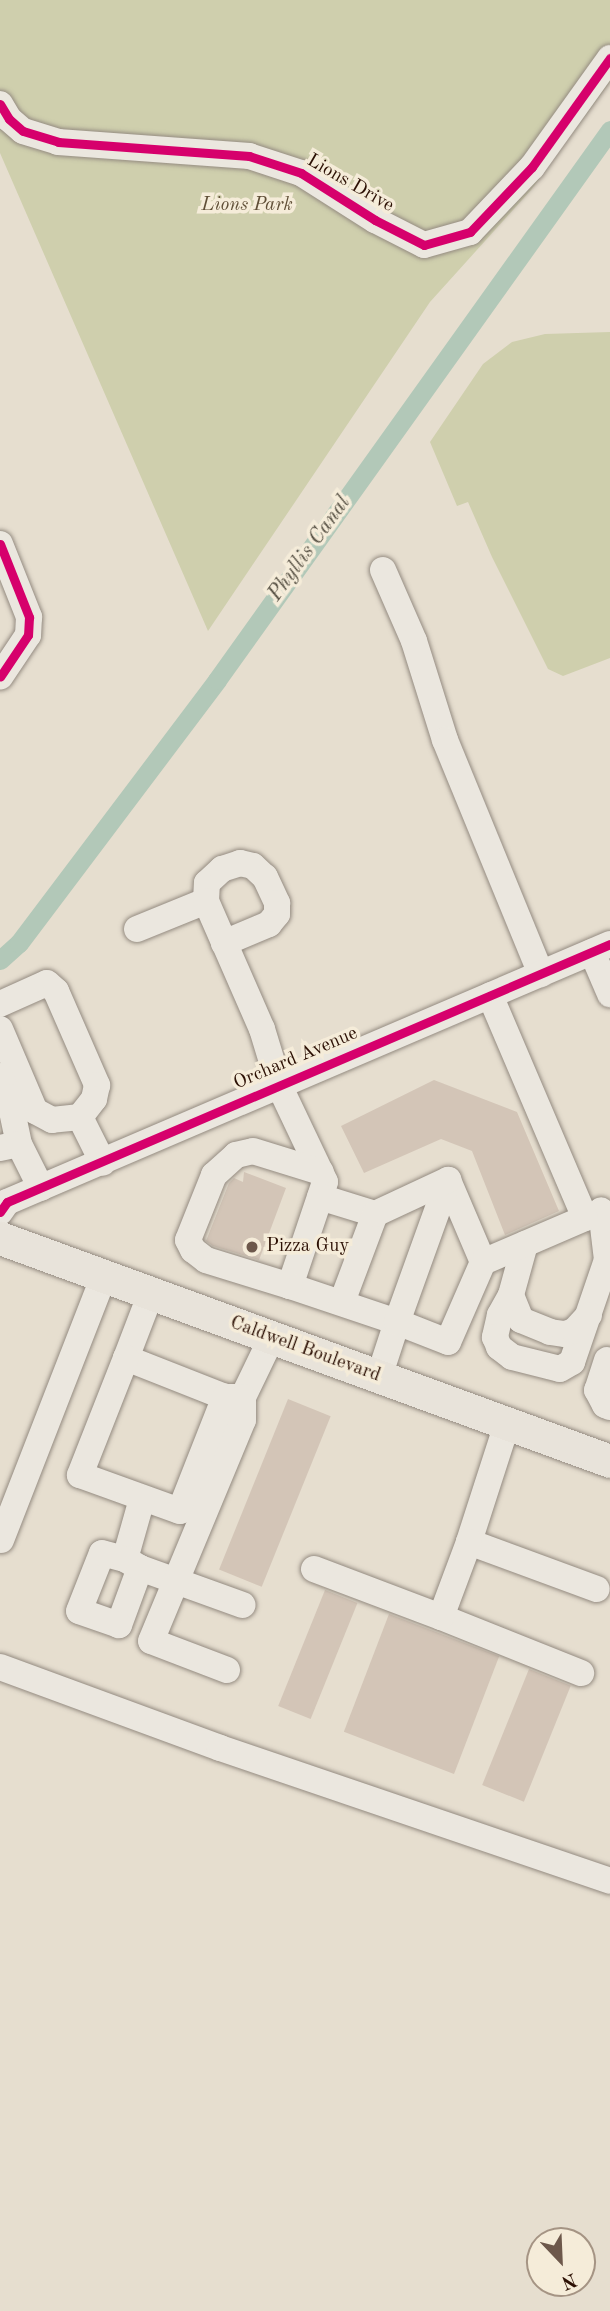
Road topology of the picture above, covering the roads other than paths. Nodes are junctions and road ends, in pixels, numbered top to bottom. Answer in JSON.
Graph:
{"nodes":[{"id":1,"x":610,"y":58,"type":"edge"},
{"id":2,"x":0,"y":104,"type":"edge"},
{"id":3,"x":0,"y":544,"type":"edge"},
{"id":4,"x":383,"y":569,"type":"dead end"},
{"id":5,"x":0,"y":677,"type":"edge"},
{"id":6,"x":206,"y":901,"type":"junction"},
{"id":7,"x":137,"y":929,"type":"dead end"},
{"id":8,"x":224,"y":943,"type":"junction"},
{"id":9,"x":601,"y":948,"type":"edge"},
{"id":10,"x":541,"y":974,"type":"junction"},
{"id":11,"x":610,"y":994,"type":"edge"},
{"id":12,"x":490,"y":996,"type":"junction"},
{"id":13,"x":0,"y":1004,"type":"edge"},
{"id":14,"x":0,"y":1029,"type":"edge"},
{"id":15,"x":0,"y":1076,"type":"edge"},
{"id":16,"x":279,"y":1085,"type":"junction"},
{"id":17,"x":80,"y":1117,"type":"junction"},
{"id":18,"x":9,"y":1146,"type":"edge"},
{"id":19,"x":103,"y":1163,"type":"junction"},
{"id":20,"x":448,"y":1180,"type":"junction"},
{"id":21,"x":321,"y":1184,"type":"junction"},
{"id":22,"x":41,"y":1188,"type":"junction"},
{"id":23,"x":599,"y":1211,"type":"edge"},
{"id":24,"x":0,"y":1212,"type":"edge"},
{"id":25,"x":375,"y":1214,"type":"junction"},
{"id":26,"x":0,"y":1238,"type":"edge"},
{"id":27,"x":525,"y":1244,"type":"junction"},
{"id":28,"x":484,"y":1262,"type":"junction"},
{"id":29,"x":104,"y":1276,"type":"junction"},
{"id":30,"x":290,"y":1286,"type":"junction"},
{"id":31,"x":151,"y":1293,"type":"junction"},
{"id":32,"x":512,"y":1295,"type":"junction"},
{"id":33,"x":342,"y":1303,"type":"junction"},
{"id":34,"x":589,"y":1315,"type":"junction"},
{"id":35,"x":397,"y":1322,"type":"junction"},
{"id":36,"x":271,"y":1339,"type":"junction"},
{"id":37,"x":126,"y":1358,"type":"junction"},
{"id":38,"x":607,"y":1360,"type":"dead end"},
{"id":39,"x":379,"y":1377,"type":"junction"},
{"id":40,"x":234,"y":1397,"type":"junction"},
{"id":41,"x":610,"y":1407,"type":"edge"},
{"id":42,"x":507,"y":1424,"type":"junction"},
{"id":43,"x":610,"y":1461,"type":"edge"},
{"id":44,"x":142,"y":1499,"type":"junction"},
{"id":45,"x":1,"y":1540,"type":"edge"},
{"id":46,"x":469,"y":1542,"type":"junction"},
{"id":47,"x":314,"y":1569,"type":"dead end"},
{"id":48,"x":176,"y":1581,"type":"junction"},
{"id":49,"x":597,"y":1589,"type":"dead end"},
{"id":50,"x":243,"y":1605,"type":"dead end"},
{"id":51,"x":441,"y":1617,"type":"junction"},
{"id":52,"x":0,"y":1667,"type":"edge"},
{"id":53,"x":227,"y":1670,"type":"dead end"},
{"id":54,"x":581,"y":1673,"type":"dead end"},
{"id":55,"x":610,"y":1881,"type":"edge"}],
"edges":[{"from":1,"to":2,"type":"street","name":"Lions Drive"},
{"from":3,"to":5,"type":"street"},
{"from":4,"to":10,"type":"street"},
{"from":6,"to":7,"type":"street"},
{"from":6,"to":8,"type":"street"},
{"from":6,"to":8,"type":"street"},
{"from":8,"to":16,"type":"street"},
{"from":9,"to":10,"type":"street","name":"Orchard Avenue"},
{"from":9,"to":11,"type":"street"},
{"from":10,"to":12,"type":"street","name":"Orchard Avenue"},
{"from":12,"to":16,"type":"street","name":"Orchard Avenue"},
{"from":12,"to":23,"type":"street"},
{"from":13,"to":17,"type":"street"},
{"from":14,"to":17,"type":"street"},
{"from":15,"to":18,"type":"street"},
{"from":16,"to":19,"type":"street","name":"Orchard Avenue"},
{"from":16,"to":21,"type":"street"},
{"from":17,"to":19,"type":"street"},
{"from":18,"to":22,"type":"street"},
{"from":19,"to":22,"type":"street","name":"Orchard Avenue"},
{"from":20,"to":25,"type":"street"},
{"from":20,"to":28,"type":"street"},
{"from":20,"to":35,"type":"street"},
{"from":21,"to":25,"type":"street"},
{"from":21,"to":30,"type":"street"},
{"from":21,"to":30,"type":"street"},
{"from":22,"to":24,"type":"street","name":"Orchard Avenue"},
{"from":23,"to":27,"type":"street"},
{"from":23,"to":34,"type":"street"},
{"from":25,"to":33,"type":"street"},
{"from":26,"to":29,"type":"main road","name":"Caldwell Boulevard"},
{"from":27,"to":28,"type":"street"},
{"from":27,"to":32,"type":"street"},
{"from":28,"to":35,"type":"street"},
{"from":29,"to":31,"type":"main road","name":"Caldwell Boulevard"},
{"from":29,"to":45,"type":"street"},
{"from":30,"to":33,"type":"street"},
{"from":31,"to":36,"type":"main road","name":"Caldwell Boulevard"},
{"from":31,"to":37,"type":"street"},
{"from":32,"to":34,"type":"street"},
{"from":32,"to":34,"type":"street"},
{"from":33,"to":35,"type":"street"},
{"from":35,"to":39,"type":"street"},
{"from":36,"to":39,"type":"main road","name":"Caldwell Boulevard"},
{"from":36,"to":40,"type":"street"},
{"from":37,"to":40,"type":"street"},
{"from":37,"to":44,"type":"street"},
{"from":38,"to":41,"type":"street"},
{"from":39,"to":42,"type":"main road","name":"Caldwell Boulevard"},
{"from":40,"to":44,"type":"street"},
{"from":40,"to":48,"type":"street"},
{"from":42,"to":43,"type":"main road","name":"Caldwell Boulevard"},
{"from":42,"to":46,"type":"street"},
{"from":44,"to":48,"type":"street"},
{"from":46,"to":49,"type":"street"},
{"from":46,"to":51,"type":"street"},
{"from":47,"to":51,"type":"street"},
{"from":48,"to":50,"type":"street"},
{"from":48,"to":53,"type":"street"},
{"from":51,"to":54,"type":"street"},
{"from":52,"to":55,"type":"street"}]}
